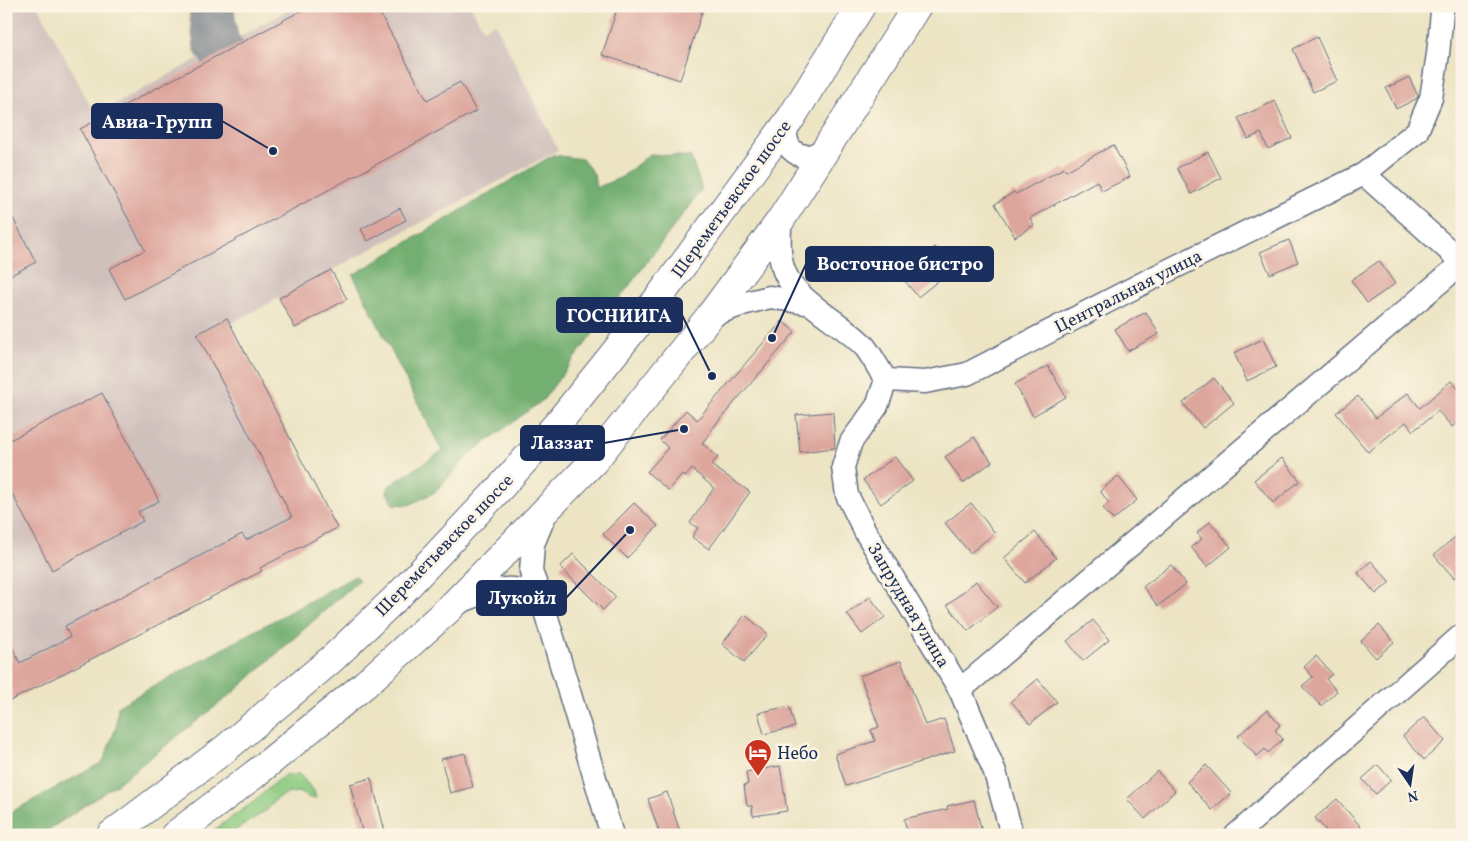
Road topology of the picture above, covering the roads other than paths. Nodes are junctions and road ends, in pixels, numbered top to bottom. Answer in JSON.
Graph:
{"nodes":[{"id":1,"x":861,"y":6,"type":"edge"},
{"id":2,"x":917,"y":6,"type":"edge"},
{"id":3,"x":1440,"y":6,"type":"edge"},
{"id":4,"x":791,"y":118,"type":"junction"},
{"id":5,"x":828,"y":145,"type":"junction"},
{"id":6,"x":1364,"y":174,"type":"junction"},
{"id":7,"x":780,"y":221,"type":"junction"},
{"id":8,"x":1462,"y":262,"type":"edge"},
{"id":9,"x":811,"y":304,"type":"junction"},
{"id":10,"x":710,"y":316,"type":"junction"},
{"id":11,"x":886,"y":380,"type":"junction"},
{"id":12,"x":547,"y":509,"type":"junction"},
{"id":13,"x":542,"y":601,"type":"junction"},
{"id":14,"x":452,"y":606,"type":"junction"},
{"id":15,"x":1462,"y":635,"type":"edge"},
{"id":16,"x":960,"y":690,"type":"junction"},
{"id":17,"x":111,"y":835,"type":"edge"},
{"id":18,"x":175,"y":835,"type":"edge"},
{"id":19,"x":612,"y":835,"type":"edge"},
{"id":20,"x":1012,"y":835,"type":"edge"},
{"id":21,"x":1236,"y":835,"type":"edge"}],
"edges":[{"from":1,"to":4,"type":"main road","name":"Шереметьевское шоссе"},
{"from":2,"to":5,"type":"main road"},
{"from":3,"to":6,"type":"street","name":"Центральная улица"},
{"from":4,"to":5,"type":"street"},
{"from":4,"to":17,"type":"main road","name":"Шереметьевское шоссе"},
{"from":5,"to":7,"type":"main road"},
{"from":6,"to":8,"type":"street"},
{"from":6,"to":11,"type":"street","name":"Центральная улица"},
{"from":7,"to":9,"type":"street"},
{"from":7,"to":10,"type":"main road"},
{"from":8,"to":16,"type":"street"},
{"from":9,"to":10,"type":"street"},
{"from":9,"to":11,"type":"street"},
{"from":10,"to":12,"type":"main road"},
{"from":11,"to":16,"type":"street","name":"Запрудная улица"},
{"from":12,"to":13,"type":"street"},
{"from":12,"to":14,"type":"main road"},
{"from":13,"to":14,"type":"street"},
{"from":13,"to":19,"type":"street"},
{"from":14,"to":18,"type":"main road"},
{"from":15,"to":21,"type":"street"},
{"from":16,"to":20,"type":"street","name":"Запрудная улица"}]}
